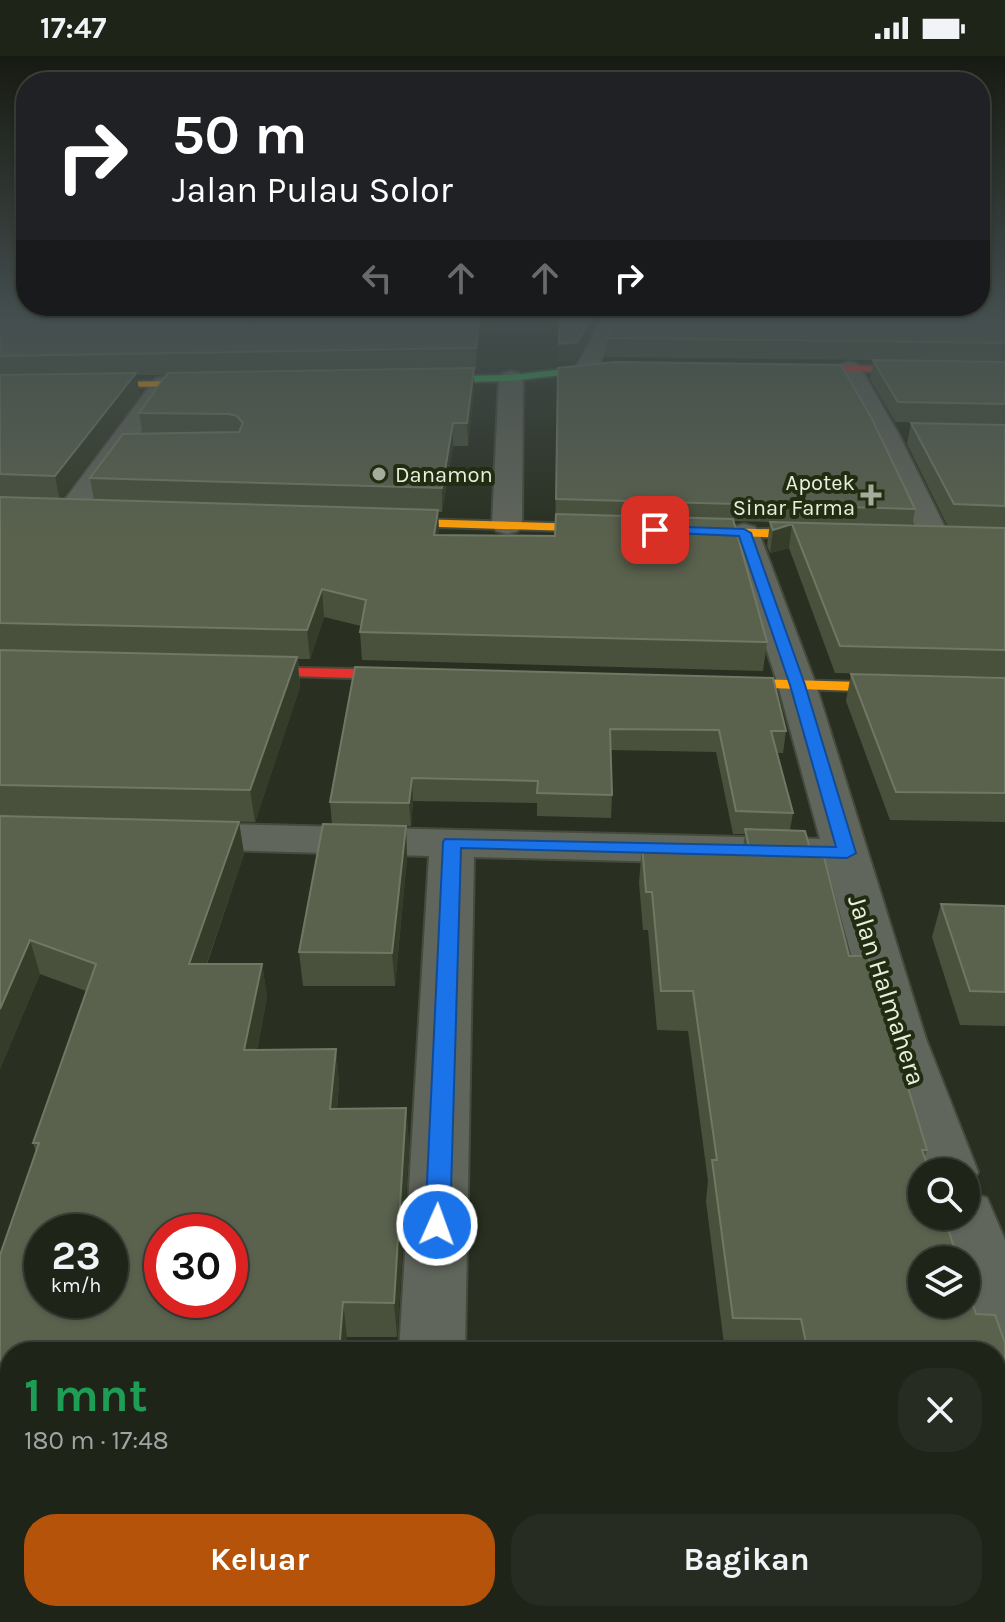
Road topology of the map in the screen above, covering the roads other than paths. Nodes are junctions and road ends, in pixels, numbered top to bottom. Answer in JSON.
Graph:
{"nodes":[{"id":1,"x":158,"y":391,"type":"edge"},
{"id":2,"x":511,"y":391,"type":"edge"},
{"id":3,"x":861,"y":391,"type":"edge"},
{"id":4,"x":885,"y":433,"type":"junction"},
{"id":5,"x":915,"y":433,"type":"edge"},
{"id":6,"x":118,"y":446,"type":"junction"},
{"id":7,"x":150,"y":446,"type":"edge"},
{"id":8,"x":70,"y":513,"type":"edge"},
{"id":9,"x":368,"y":522,"type":"edge"},
{"id":10,"x":507,"y":525,"type":"junction"},
{"id":11,"x":744,"y":533,"type":"junction"},
{"id":12,"x":840,"y":536,"type":"edge"},
{"id":13,"x":935,"y":539,"type":"edge"},
{"id":14,"x":223,"y":670,"type":"edge"},
{"id":15,"x":431,"y":675,"type":"edge"},
{"id":16,"x":702,"y":682,"type":"edge"},
{"id":17,"x":797,"y":685,"type":"junction"},
{"id":18,"x":1005,"y":691,"type":"edge"},
{"id":19,"x":140,"y":835,"type":"edge"},
{"id":20,"x":452,"y":842,"type":"junction"},
{"id":21,"x":847,"y":853,"type":"junction"},
{"id":22,"x":944,"y":1158,"type":"edge"},
{"id":23,"x":970,"y":1230,"type":"edge"},
{"id":24,"x":1005,"y":1323,"type":"edge"},
{"id":25,"x":432,"y":1342,"type":"edge"}],
"edges":[{"from":1,"to":6,"type":"street"},
{"from":2,"to":10,"type":"street"},
{"from":3,"to":4,"type":"street"},
{"from":4,"to":5,"type":"street"},
{"from":4,"to":13,"type":"street"},
{"from":6,"to":7,"type":"street"},
{"from":6,"to":8,"type":"street"},
{"from":9,"to":10,"type":"street"},
{"from":10,"to":11,"type":"street"},
{"from":11,"to":12,"type":"street"},
{"from":11,"to":17,"type":"street","name":"Jalan Halmahera"},
{"from":14,"to":15,"type":"street"},
{"from":16,"to":17,"type":"street"},
{"from":17,"to":18,"type":"street"},
{"from":17,"to":21,"type":"street","name":"Jalan Halmahera"},
{"from":19,"to":20,"type":"street"},
{"from":20,"to":21,"type":"street"},
{"from":20,"to":25,"type":"street"},
{"from":21,"to":22,"type":"street","name":"Jalan Halmahera"},
{"from":23,"to":24,"type":"street"}]}
